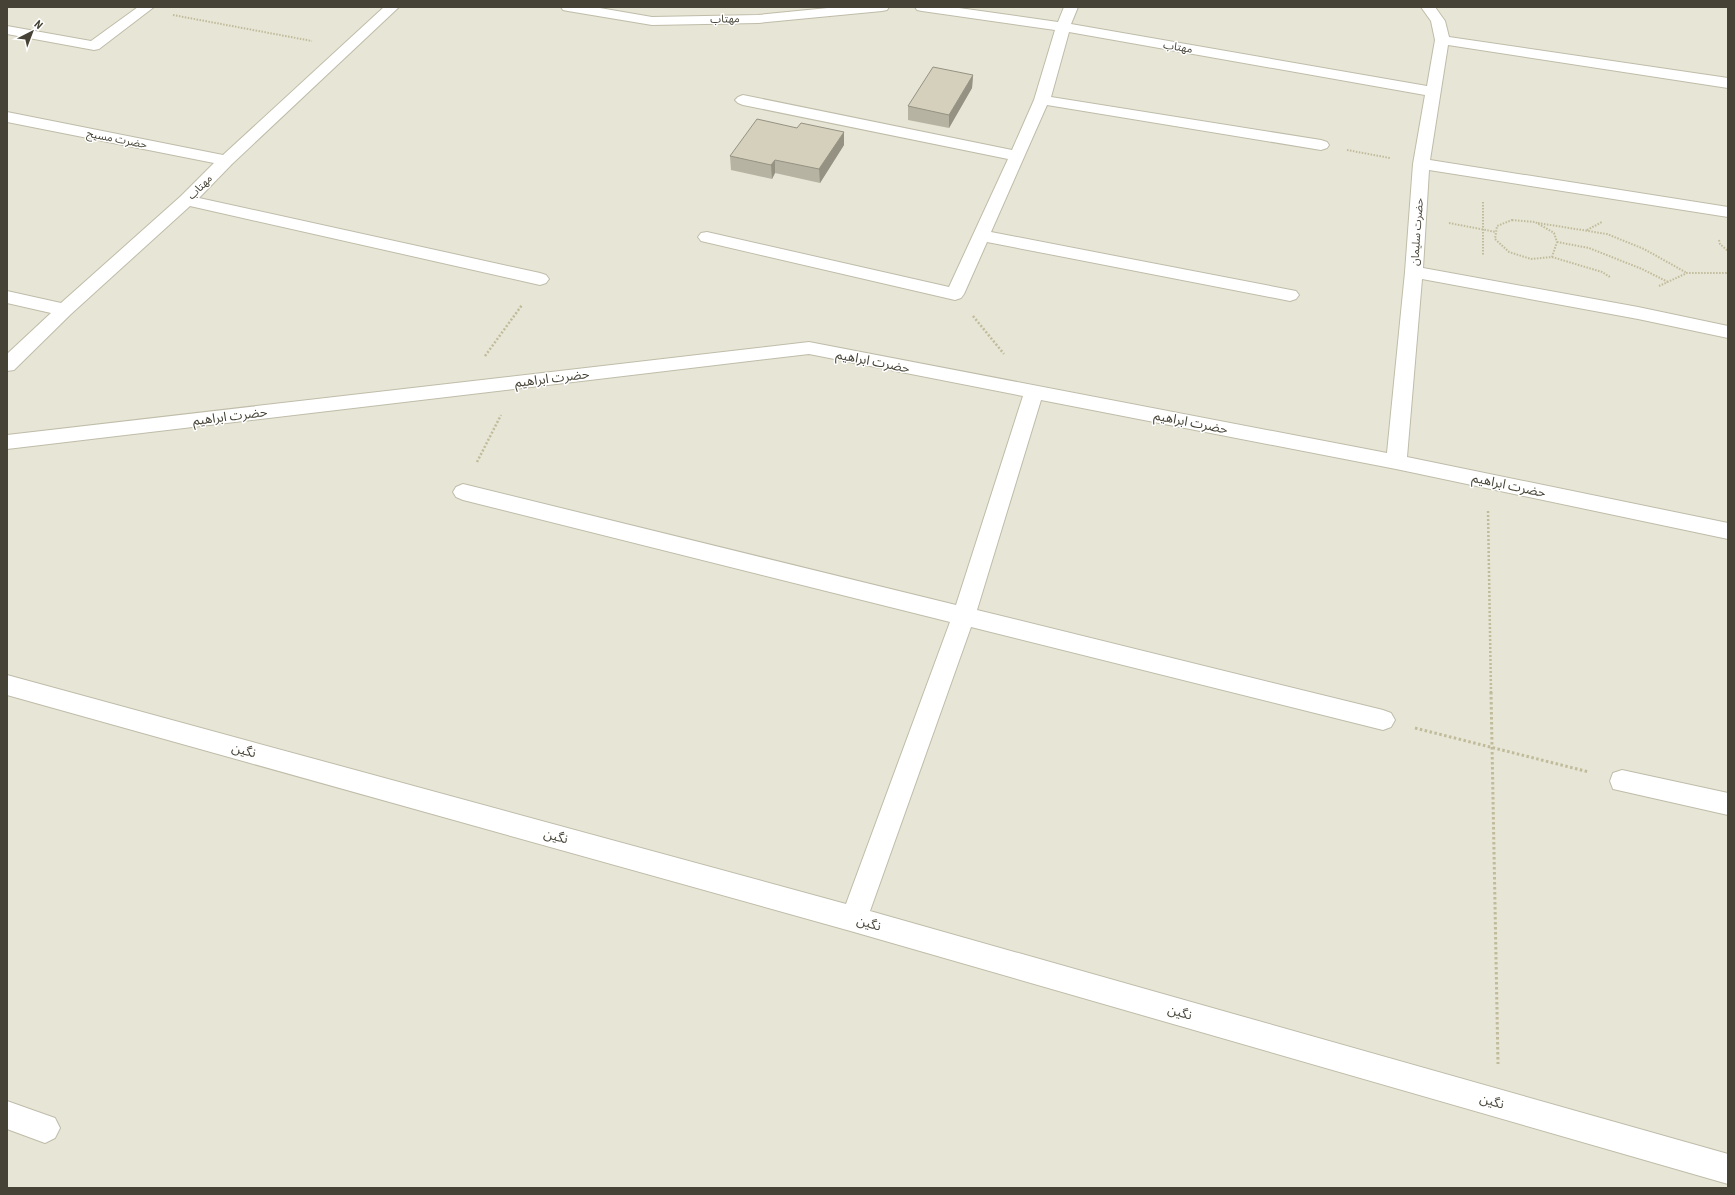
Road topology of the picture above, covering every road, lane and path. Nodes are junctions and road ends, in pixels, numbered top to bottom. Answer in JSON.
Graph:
{"nodes":[{"id":1,"x":392,"y":7,"type":"edge"},
{"id":2,"x":568,"y":7,"type":"edge"},
{"id":3,"x":882,"y":7,"type":"edge"},
{"id":4,"x":922,"y":7,"type":"edge"},
{"id":5,"x":1071,"y":7,"type":"edge"},
{"id":6,"x":1428,"y":7,"type":"edge"},
{"id":7,"x":145,"y":8,"type":"edge"},
{"id":8,"x":1063,"y":27,"type":"junction"},
{"id":9,"x":7,"y":30,"type":"edge"},
{"id":10,"x":1442,"y":40,"type":"junction"},
{"id":11,"x":349,"y":47,"type":"junction"},
{"id":12,"x":1728,"y":83,"type":"edge"},
{"id":13,"x":1434,"y":92,"type":"junction"},
{"id":14,"x":743,"y":100,"type":"dead end"},
{"id":15,"x":1042,"y":100,"type":"junction"},
{"id":16,"x":7,"y":117,"type":"edge"},
{"id":17,"x":1321,"y":145,"type":"joint"},
{"id":18,"x":1017,"y":156,"type":"junction"},
{"id":19,"x":226,"y":161,"type":"junction"},
{"id":20,"x":1421,"y":164,"type":"junction"},
{"id":21,"x":1483,"y":174,"type":"junction"},
{"id":22,"x":187,"y":200,"type":"junction"},
{"id":23,"x":1728,"y":212,"type":"edge"},
{"id":24,"x":1418,"y":217,"type":"junction"},
{"id":25,"x":1536,"y":223,"type":"junction"},
{"id":26,"x":1483,"y":230,"type":"junction"},
{"id":27,"x":1496,"y":232,"type":"junction"},
{"id":28,"x":982,"y":236,"type":"junction"},
{"id":29,"x":707,"y":237,"type":"dead end"},
{"id":30,"x":1557,"y":242,"type":"junction"},
{"id":31,"x":1552,"y":257,"type":"junction"},
{"id":32,"x":1414,"y":272,"type":"junction"},
{"id":33,"x":1687,"y":273,"type":"junction"},
{"id":34,"x":1728,"y":273,"type":"edge"},
{"id":35,"x":540,"y":278,"type":"joint"},
{"id":36,"x":1668,"y":282,"type":"junction"},
{"id":37,"x":1484,"y":285,"type":"junction"},
{"id":38,"x":955,"y":294,"type":"junction"},
{"id":39,"x":1642,"y":294,"type":"junction"},
{"id":40,"x":1290,"y":295,"type":"dead end"},
{"id":41,"x":7,"y":298,"type":"edge"},
{"id":42,"x":65,"y":310,"type":"junction"},
{"id":43,"x":1638,"y":313,"type":"junction"},
{"id":44,"x":1728,"y":332,"type":"edge"},
{"id":45,"x":7,"y":365,"type":"edge"},
{"id":46,"x":518,"y":382,"type":"junction"},
{"id":47,"x":461,"y":389,"type":"junction"},
{"id":48,"x":1034,"y":392,"type":"junction"},
{"id":49,"x":7,"y":442,"type":"edge"},
{"id":50,"x":1396,"y":462,"type":"junction"},
{"id":51,"x":1487,"y":480,"type":"junction"},
{"id":52,"x":463,"y":492,"type":"joint"},
{"id":53,"x":1728,"y":531,"type":"edge"},
{"id":54,"x":964,"y":615,"type":"junction"},
{"id":55,"x":7,"y":685,"type":"edge"},
{"id":56,"x":1383,"y":720,"type":"joint"},
{"id":57,"x":1492,"y":748,"type":"junction"},
{"id":58,"x":1622,"y":781,"type":"joint"},
{"id":59,"x":1728,"y":804,"type":"edge"},
{"id":60,"x":854,"y":919,"type":"junction"},
{"id":61,"x":1498,"y":1103,"type":"junction"},
{"id":62,"x":7,"y":1115,"type":"edge"},
{"id":63,"x":45,"y":1128,"type":"dead end"},
{"id":64,"x":1728,"y":1169,"type":"edge"}],
"edges":[{"from":1,"to":11,"type":"street","name":"مهتاب"},
{"from":2,"to":3,"type":"street","name":"مهتاب"},
{"from":4,"to":8,"type":"street","name":"مهتاب"},
{"from":5,"to":8,"type":"street"},
{"from":6,"to":10,"type":"street","name":"حضرت سلیمان"},
{"from":7,"to":9,"type":"street"},
{"from":7,"to":11,"type":"path"},
{"from":8,"to":13,"type":"street","name":"مهتاب"},
{"from":8,"to":15,"type":"street"},
{"from":10,"to":12,"type":"street"},
{"from":10,"to":13,"type":"street","name":"حضرت سلیمان"},
{"from":11,"to":19,"type":"street","name":"مهتاب"},
{"from":13,"to":20,"type":"street","name":"حضرت سلیمان"},
{"from":14,"to":18,"type":"street"},
{"from":15,"to":17,"type":"street"},
{"from":15,"to":18,"type":"street"},
{"from":16,"to":19,"type":"street","name":"حضرت مسیح"},
{"from":17,"to":20,"type":"path"},
{"from":18,"to":28,"type":"street"},
{"from":19,"to":22,"type":"street","name":"مهتاب"},
{"from":20,"to":21,"type":"street"},
{"from":20,"to":24,"type":"street","name":"حضرت سلیمان"},
{"from":21,"to":23,"type":"street"},
{"from":21,"to":26,"type":"path"},
{"from":22,"to":35,"type":"street"},
{"from":22,"to":42,"type":"street","name":"مهتاب"},
{"from":24,"to":26,"type":"path"},
{"from":24,"to":32,"type":"street","name":"حضرت سلیمان"},
{"from":25,"to":27,"type":"path"},
{"from":25,"to":30,"type":"path"},
{"from":25,"to":33,"type":"path"},
{"from":26,"to":27,"type":"path"},
{"from":26,"to":37,"type":"path"},
{"from":27,"to":31,"type":"path"},
{"from":28,"to":38,"type":"street"},
{"from":28,"to":40,"type":"street"},
{"from":29,"to":38,"type":"street"},
{"from":30,"to":31,"type":"path"},
{"from":30,"to":36,"type":"path"},
{"from":31,"to":39,"type":"path"},
{"from":32,"to":37,"type":"street"},
{"from":32,"to":50,"type":"street","name":"حضرت سلیمان"},
{"from":33,"to":34,"type":"path"},
{"from":33,"to":36,"type":"path"},
{"from":35,"to":47,"type":"path"},
{"from":36,"to":39,"type":"path"},
{"from":37,"to":43,"type":"street"},
{"from":38,"to":48,"type":"path"},
{"from":39,"to":43,"type":"path"},
{"from":41,"to":42,"type":"street"},
{"from":42,"to":45,"type":"street","name":"مهتاب"},
{"from":43,"to":44,"type":"street"},
{"from":46,"to":47,"type":"street","name":"حضرت ابراهیم"},
{"from":46,"to":48,"type":"street","name":"حضرت ابراهیم"},
{"from":46,"to":52,"type":"path"},
{"from":47,"to":49,"type":"street","name":"حضرت ابراهیم"},
{"from":48,"to":50,"type":"street","name":"حضرت ابراهیم"},
{"from":48,"to":54,"type":"street"},
{"from":50,"to":51,"type":"street","name":"حضرت ابراهیم"},
{"from":51,"to":53,"type":"street","name":"حضرت ابراهیم"},
{"from":51,"to":57,"type":"path"},
{"from":52,"to":54,"type":"street"},
{"from":54,"to":56,"type":"street"},
{"from":54,"to":60,"type":"street"},
{"from":55,"to":60,"type":"street","name":"نگین"},
{"from":56,"to":57,"type":"path"},
{"from":57,"to":58,"type":"path"},
{"from":57,"to":61,"type":"path"},
{"from":58,"to":59,"type":"street"},
{"from":60,"to":61,"type":"street","name":"نگین"},
{"from":61,"to":64,"type":"street","name":"نگین"},
{"from":62,"to":63,"type":"street"}]}
